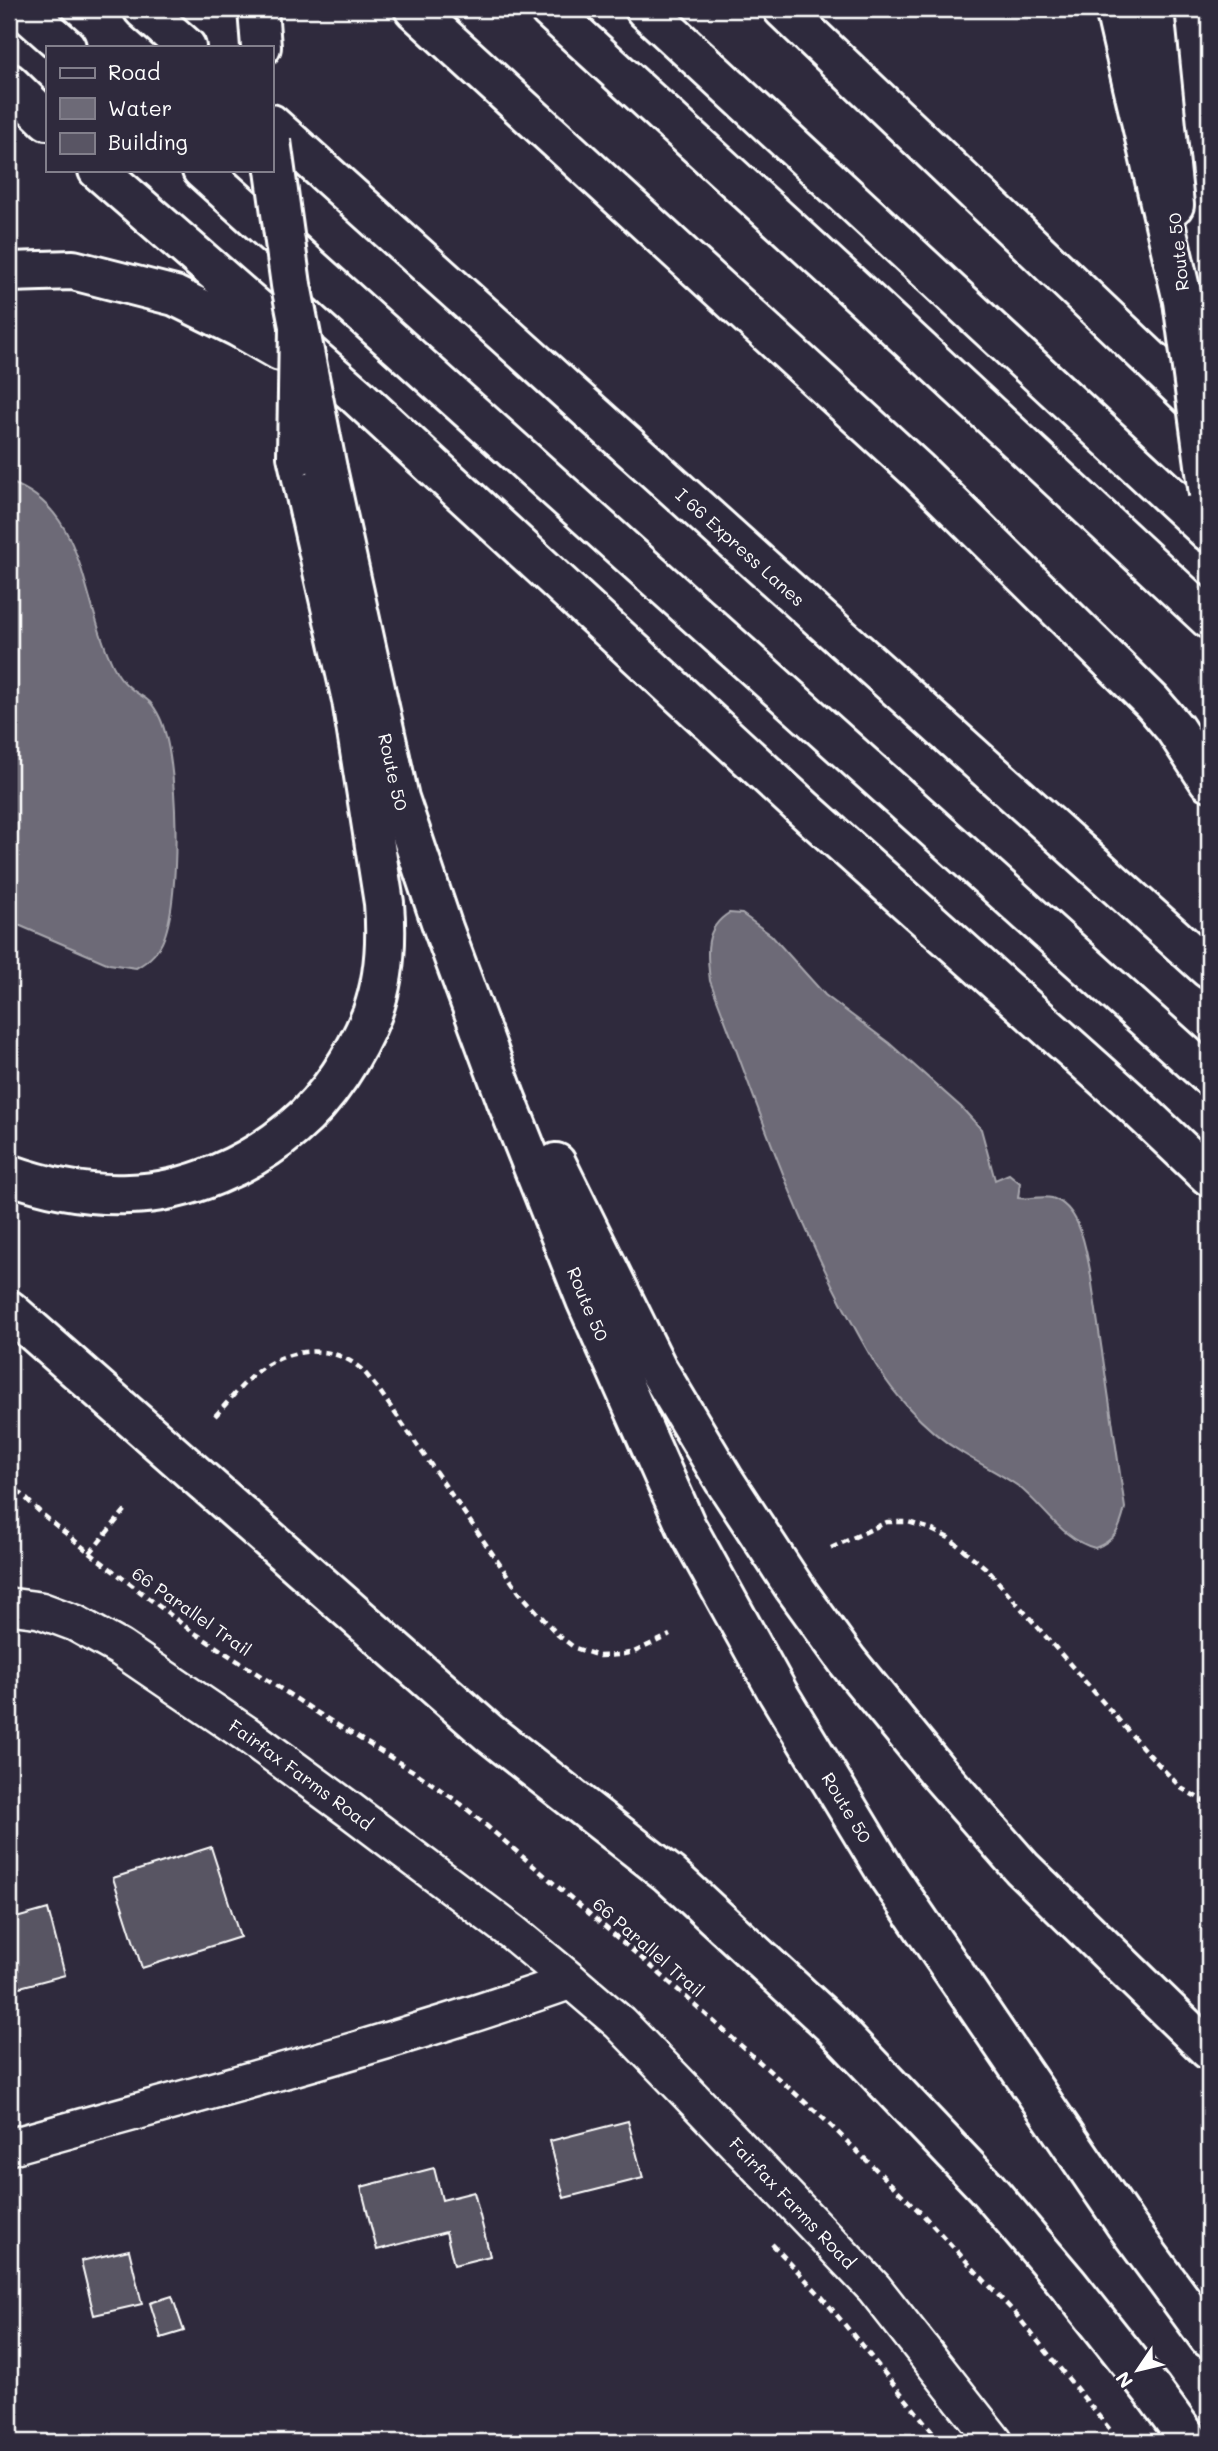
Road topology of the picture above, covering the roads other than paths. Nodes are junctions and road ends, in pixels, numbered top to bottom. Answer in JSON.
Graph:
{"nodes":[{"id":1,"x":23,"y":9,"type":"edge"},
{"id":2,"x":143,"y":9,"type":"edge"},
{"id":3,"x":258,"y":9,"type":"edge"},
{"id":4,"x":414,"y":9,"type":"edge"},
{"id":5,"x":549,"y":9,"type":"edge"},
{"id":6,"x":645,"y":9,"type":"edge"},
{"id":7,"x":783,"y":9,"type":"edge"},
{"id":8,"x":1115,"y":9,"type":"edge"},
{"id":9,"x":1154,"y":9,"type":"edge"},
{"id":10,"x":65,"y":46,"type":"edge"},
{"id":11,"x":185,"y":46,"type":"edge"},
{"id":12,"x":261,"y":46,"type":"edge"},
{"id":13,"x":9,"y":83,"type":"edge"},
{"id":14,"x":46,"y":119,"type":"edge"},
{"id":15,"x":273,"y":126,"type":"edge"},
{"id":16,"x":273,"y":154,"type":"edge"},
{"id":17,"x":100,"y":172,"type":"edge"},
{"id":18,"x":204,"y":172,"type":"edge"},
{"id":19,"x":9,"y":272,"type":"edge"},
{"id":20,"x":1183,"y":301,"type":"junction"},
{"id":21,"x":357,"y":396,"type":"junction"},
{"id":22,"x":1209,"y":415,"type":"edge"},
{"id":23,"x":312,"y":462,"type":"junction"},
{"id":24,"x":1209,"y":494,"type":"edge"},
{"id":25,"x":1209,"y":532,"type":"edge"},
{"id":26,"x":1209,"y":619,"type":"edge"},
{"id":27,"x":1209,"y":781,"type":"edge"},
{"id":28,"x":443,"y":928,"type":"junction"},
{"id":29,"x":1209,"y":969,"type":"edge"},
{"id":30,"x":1209,"y":1076,"type":"edge"},
{"id":31,"x":9,"y":1174,"type":"edge"},
{"id":32,"x":1209,"y":1175,"type":"edge"},
{"id":33,"x":9,"y":1310,"type":"edge"},
{"id":34,"x":9,"y":1605,"type":"edge"},
{"id":35,"x":571,"y":1981,"type":"junction"},
{"id":36,"x":1209,"y":2050,"type":"edge"},
{"id":37,"x":9,"y":2147,"type":"edge"},
{"id":38,"x":1209,"y":2338,"type":"edge"},
{"id":39,"x":995,"y":2442,"type":"edge"},
{"id":40,"x":1189,"y":2442,"type":"edge"}],
"edges":[{"from":1,"to":10,"type":"main road"},
{"from":2,"to":11,"type":"main road"},
{"from":3,"to":12,"type":"main road"},
{"from":4,"to":27,"type":"main road"},
{"from":5,"to":26,"type":"main road"},
{"from":6,"to":25,"type":"main road"},
{"from":7,"to":22,"type":"main road"},
{"from":8,"to":20,"type":"main road"},
{"from":9,"to":20,"type":"main road","name":"Route 50"},
{"from":13,"to":14,"type":"main road"},
{"from":15,"to":29,"type":"main road","name":"I 66 Express Lanes"},
{"from":16,"to":23,"type":"main road","bridge":true},
{"from":17,"to":21,"type":"main road"},
{"from":18,"to":30,"type":"main road"},
{"from":19,"to":21,"type":"main road"},
{"from":20,"to":24,"type":"main road","name":"Route 50","bridge":true},
{"from":21,"to":32,"type":"main road"},
{"from":23,"to":28,"type":"main road","name":"Route 50"},
{"from":23,"to":31,"type":"main road"},
{"from":28,"to":36,"type":"main road"},
{"from":28,"to":38,"type":"main road","name":"Route 50"},
{"from":33,"to":40,"type":"main road"},
{"from":34,"to":35,"type":"street","name":"Fairfax Farms Road"},
{"from":35,"to":37,"type":"street"},
{"from":35,"to":39,"type":"street","name":"Fairfax Farms Road"}]}
